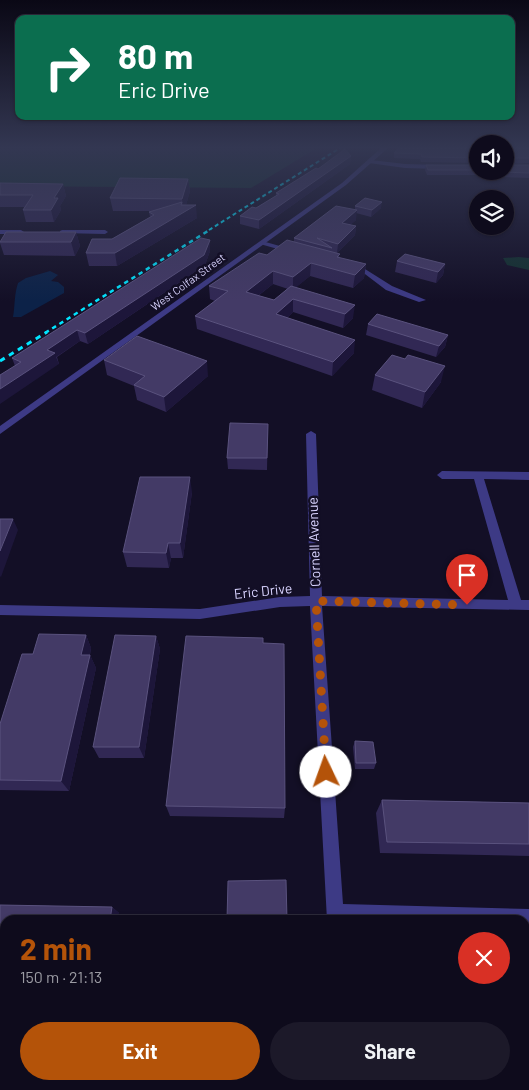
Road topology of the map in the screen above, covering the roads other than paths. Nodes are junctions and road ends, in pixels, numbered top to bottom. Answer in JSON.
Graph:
{"nodes":[{"id":1,"x":323,"y":199,"type":"edge"},
{"id":2,"x":0,"y":232,"type":"edge"},
{"id":3,"x":32,"y":232,"type":"edge"},
{"id":4,"x":50,"y":232,"type":"edge"},
{"id":5,"x":105,"y":232,"type":"dead end"},
{"id":6,"x":262,"y":243,"type":"junction"},
{"id":7,"x":300,"y":253,"type":"edge"},
{"id":8,"x":347,"y":266,"type":"edge"},
{"id":9,"x":422,"y":300,"type":"dead end"},
{"id":10,"x":0,"y":431,"type":"edge"},
{"id":11,"x":311,"y":434,"type":"dead end"},
{"id":12,"x":442,"y":475,"type":"dead end"},
{"id":13,"x":478,"y":475,"type":"junction"},
{"id":14,"x":529,"y":476,"type":"edge"},
{"id":15,"x":316,"y":601,"type":"junction"},
{"id":16,"x":516,"y":605,"type":"junction"},
{"id":17,"x":529,"y":606,"type":"edge"},
{"id":18,"x":0,"y":610,"type":"edge"},
{"id":19,"x":336,"y":915,"type":"edge"}],
"edges":[{"from":1,"to":6,"type":"street","name":"West Colfax Street"},
{"from":2,"to":3,"type":"street"},
{"from":4,"to":5,"type":"street"},
{"from":6,"to":7,"type":"street"},
{"from":6,"to":10,"type":"street","name":"West Colfax Street"},
{"from":8,"to":9,"type":"street"},
{"from":11,"to":15,"type":"street","name":"Cornell Avenue"},
{"from":12,"to":13,"type":"street"},
{"from":13,"to":14,"type":"street"},
{"from":13,"to":16,"type":"street"},
{"from":15,"to":16,"type":"street","name":"Eric Drive"},
{"from":15,"to":18,"type":"street","name":"Eric Drive"},
{"from":15,"to":19,"type":"street","name":"Cornell Avenue"},
{"from":16,"to":17,"type":"street","name":"Eric Drive"}]}
